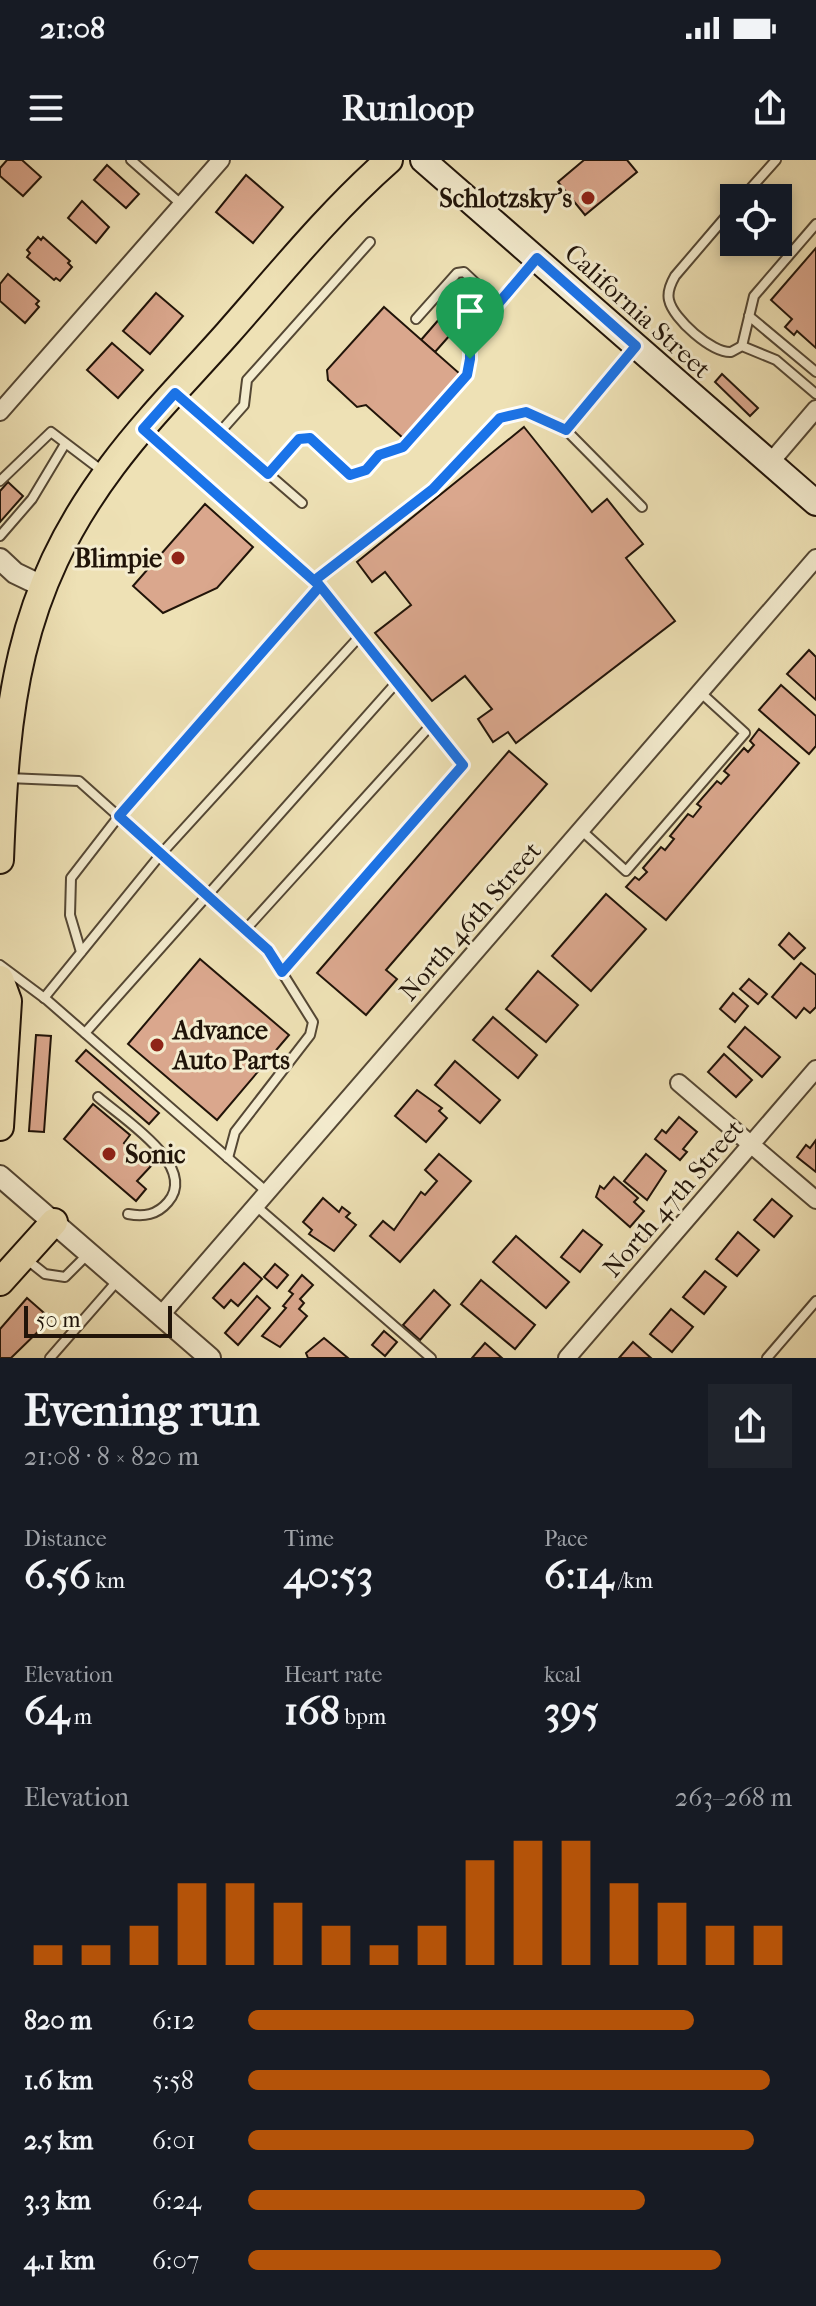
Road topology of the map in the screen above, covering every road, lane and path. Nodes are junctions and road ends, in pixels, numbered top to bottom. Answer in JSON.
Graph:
{"nodes":[{"id":1,"x":131,"y":160,"type":"edge"},
{"id":2,"x":221,"y":160,"type":"edge"},
{"id":3,"x":389,"y":160,"type":"edge"},
{"id":4,"x":423,"y":160,"type":"edge"},
{"id":5,"x":776,"y":160,"type":"edge"},
{"id":6,"x":755,"y":184,"type":"edge"},
{"id":7,"x":182,"y":205,"type":"junction"},
{"id":8,"x":720,"y":223,"type":"edge"},
{"id":9,"x":816,"y":224,"type":"edge"},
{"id":10,"x":370,"y":242,"type":"dead end"},
{"id":11,"x":537,"y":258,"type":"junction"},
{"id":12,"x":498,"y":304,"type":"junction"},
{"id":13,"x":749,"y":316,"type":"junction"},
{"id":14,"x":416,"y":319,"type":"dead end"},
{"id":15,"x":636,"y":346,"type":"junction"},
{"id":16,"x":742,"y":346,"type":"junction"},
{"id":17,"x":816,"y":372,"type":"edge"},
{"id":18,"x":175,"y":393,"type":"junction"},
{"id":19,"x":816,"y":394,"type":"edge"},
{"id":20,"x":816,"y":409,"type":"edge"},
{"id":21,"x":0,"y":412,"type":"edge"},
{"id":22,"x":143,"y":429,"type":"junction"},
{"id":23,"x":566,"y":430,"type":"junction"},
{"id":24,"x":220,"y":432,"type":"junction"},
{"id":25,"x":65,"y":444,"type":"junction"},
{"id":26,"x":769,"y":464,"type":"junction"},
{"id":27,"x":106,"y":474,"type":"junction"},
{"id":28,"x":268,"y":474,"type":"junction"},
{"id":29,"x":0,"y":481,"type":"edge"},
{"id":30,"x":302,"y":503,"type":"dead end"},
{"id":31,"x":816,"y":503,"type":"edge"},
{"id":32,"x":642,"y":507,"type":"dead end"},
{"id":33,"x":0,"y":536,"type":"edge"},
{"id":34,"x":816,"y":558,"type":"edge"},
{"id":35,"x":0,"y":559,"type":"edge"},
{"id":36,"x":318,"y":583,"type":"junction"},
{"id":37,"x":42,"y":586,"type":"junction"},
{"id":38,"x":360,"y":636,"type":"junction"},
{"id":39,"x":397,"y":682,"type":"junction"},
{"id":40,"x":700,"y":692,"type":"junction"},
{"id":41,"x":431,"y":725,"type":"junction"},
{"id":42,"x":3,"y":778,"type":"junction"},
{"id":43,"x":119,"y":816,"type":"junction"},
{"id":44,"x":580,"y":830,"type":"junction"},
{"id":45,"x":161,"y":854,"type":"junction"},
{"id":46,"x":0,"y":860,"type":"edge"},
{"id":47,"x":206,"y":894,"type":"junction"},
{"id":48,"x":246,"y":929,"type":"junction"},
{"id":49,"x":81,"y":952,"type":"junction"},
{"id":50,"x":0,"y":965,"type":"edge"},
{"id":51,"x":282,"y":972,"type":"junction"},
{"id":52,"x":0,"y":979,"type":"edge"},
{"id":53,"x":44,"y":998,"type":"junction"},
{"id":54,"x":85,"y":1033,"type":"junction"},
{"id":55,"x":816,"y":1069,"type":"edge"},
{"id":56,"x":679,"y":1083,"type":"dead end"},
{"id":57,"x":98,"y":1097,"type":"dead end"},
{"id":58,"x":0,"y":1127,"type":"edge"},
{"id":59,"x":751,"y":1144,"type":"junction"},
{"id":60,"x":228,"y":1158,"type":"junction"},
{"id":61,"x":0,"y":1176,"type":"edge"},
{"id":62,"x":261,"y":1198,"type":"junction"},
{"id":63,"x":816,"y":1200,"type":"edge"},
{"id":64,"x":128,"y":1214,"type":"dead end"},
{"id":65,"x":54,"y":1222,"type":"junction"},
{"id":66,"x":90,"y":1252,"type":"junction"},
{"id":67,"x":23,"y":1256,"type":"junction"},
{"id":68,"x":119,"y":1278,"type":"junction"},
{"id":69,"x":0,"y":1282,"type":"edge"},
{"id":70,"x":816,"y":1301,"type":"edge"},
{"id":71,"x":161,"y":1315,"type":"junction"},
{"id":72,"x":50,"y":1358,"type":"edge"},
{"id":73,"x":210,"y":1358,"type":"edge"},
{"id":74,"x":431,"y":1358,"type":"edge"},
{"id":75,"x":567,"y":1358,"type":"edge"},
{"id":76,"x":767,"y":1358,"type":"edge"}],
"edges":[{"from":1,"to":7,"type":"lane"},
{"from":2,"to":7,"type":"street"},
{"from":3,"to":18,"type":"main road"},
{"from":4,"to":11,"type":"main road","name":"California Street"},
{"from":5,"to":6,"type":"lane"},
{"from":7,"to":21,"type":"street"},
{"from":8,"to":16,"type":"lane"},
{"from":9,"to":13,"type":"lane"},
{"from":10,"to":24,"type":"lane"},
{"from":11,"to":12,"type":"lane"},
{"from":11,"to":15,"type":"main road","name":"California Street"},
{"from":12,"to":14,"type":"lane"},
{"from":12,"to":28,"type":"lane"},
{"from":13,"to":16,"type":"lane"},
{"from":13,"to":17,"type":"lane"},
{"from":15,"to":23,"type":"lane"},
{"from":15,"to":26,"type":"main road","name":"California Street"},
{"from":16,"to":19,"type":"lane"},
{"from":18,"to":22,"type":"main road"},
{"from":18,"to":24,"type":"lane"},
{"from":20,"to":26,"type":"street"},
{"from":22,"to":27,"type":"main road"},
{"from":22,"to":36,"type":"lane"},
{"from":23,"to":32,"type":"lane"},
{"from":23,"to":36,"type":"lane"},
{"from":24,"to":28,"type":"lane"},
{"from":25,"to":27,"type":"lane"},
{"from":25,"to":29,"type":"lane"},
{"from":25,"to":33,"type":"lane"},
{"from":26,"to":31,"type":"main road","name":"California Street"},
{"from":27,"to":37,"type":"main road"},
{"from":28,"to":30,"type":"lane"},
{"from":34,"to":40,"type":"street","name":"North 46th Street"},
{"from":35,"to":37,"type":"street"},
{"from":36,"to":38,"type":"lane"},
{"from":36,"to":43,"type":"lane"},
{"from":37,"to":42,"type":"main road"},
{"from":38,"to":39,"type":"lane"},
{"from":38,"to":45,"type":"lane"},
{"from":39,"to":41,"type":"lane"},
{"from":39,"to":47,"type":"lane"},
{"from":40,"to":44,"type":"street","name":"North 46th Street"},
{"from":40,"to":44,"type":"lane"},
{"from":41,"to":48,"type":"lane"},
{"from":41,"to":51,"type":"lane"},
{"from":42,"to":43,"type":"lane"},
{"from":42,"to":46,"type":"main road"},
{"from":43,"to":45,"type":"lane"},
{"from":43,"to":49,"type":"lane"},
{"from":44,"to":62,"type":"street","name":"North 46th Street"},
{"from":45,"to":47,"type":"lane"},
{"from":45,"to":49,"type":"lane"},
{"from":47,"to":48,"type":"lane"},
{"from":47,"to":54,"type":"lane"},
{"from":48,"to":51,"type":"lane"},
{"from":49,"to":53,"type":"lane"},
{"from":50,"to":53,"type":"lane"},
{"from":51,"to":60,"type":"lane"},
{"from":52,"to":58,"type":"main road"},
{"from":53,"to":54,"type":"lane"},
{"from":54,"to":60,"type":"lane"},
{"from":55,"to":59,"type":"street","name":"North 47th Street"},
{"from":56,"to":59,"type":"street"},
{"from":57,"to":64,"type":"lane"},
{"from":59,"to":63,"type":"street"},
{"from":59,"to":75,"type":"street","name":"North 47th Street"},
{"from":60,"to":62,"type":"lane"},
{"from":61,"to":65,"type":"street"},
{"from":62,"to":71,"type":"street","name":"North 46th Street"},
{"from":62,"to":74,"type":"lane"},
{"from":65,"to":66,"type":"street"},
{"from":65,"to":67,"type":"main road"},
{"from":66,"to":67,"type":"lane"},
{"from":66,"to":68,"type":"street"},
{"from":67,"to":69,"type":"main road"},
{"from":68,"to":71,"type":"street"},
{"from":68,"to":72,"type":"lane"},
{"from":70,"to":76,"type":"lane"},
{"from":71,"to":73,"type":"street"}]}
